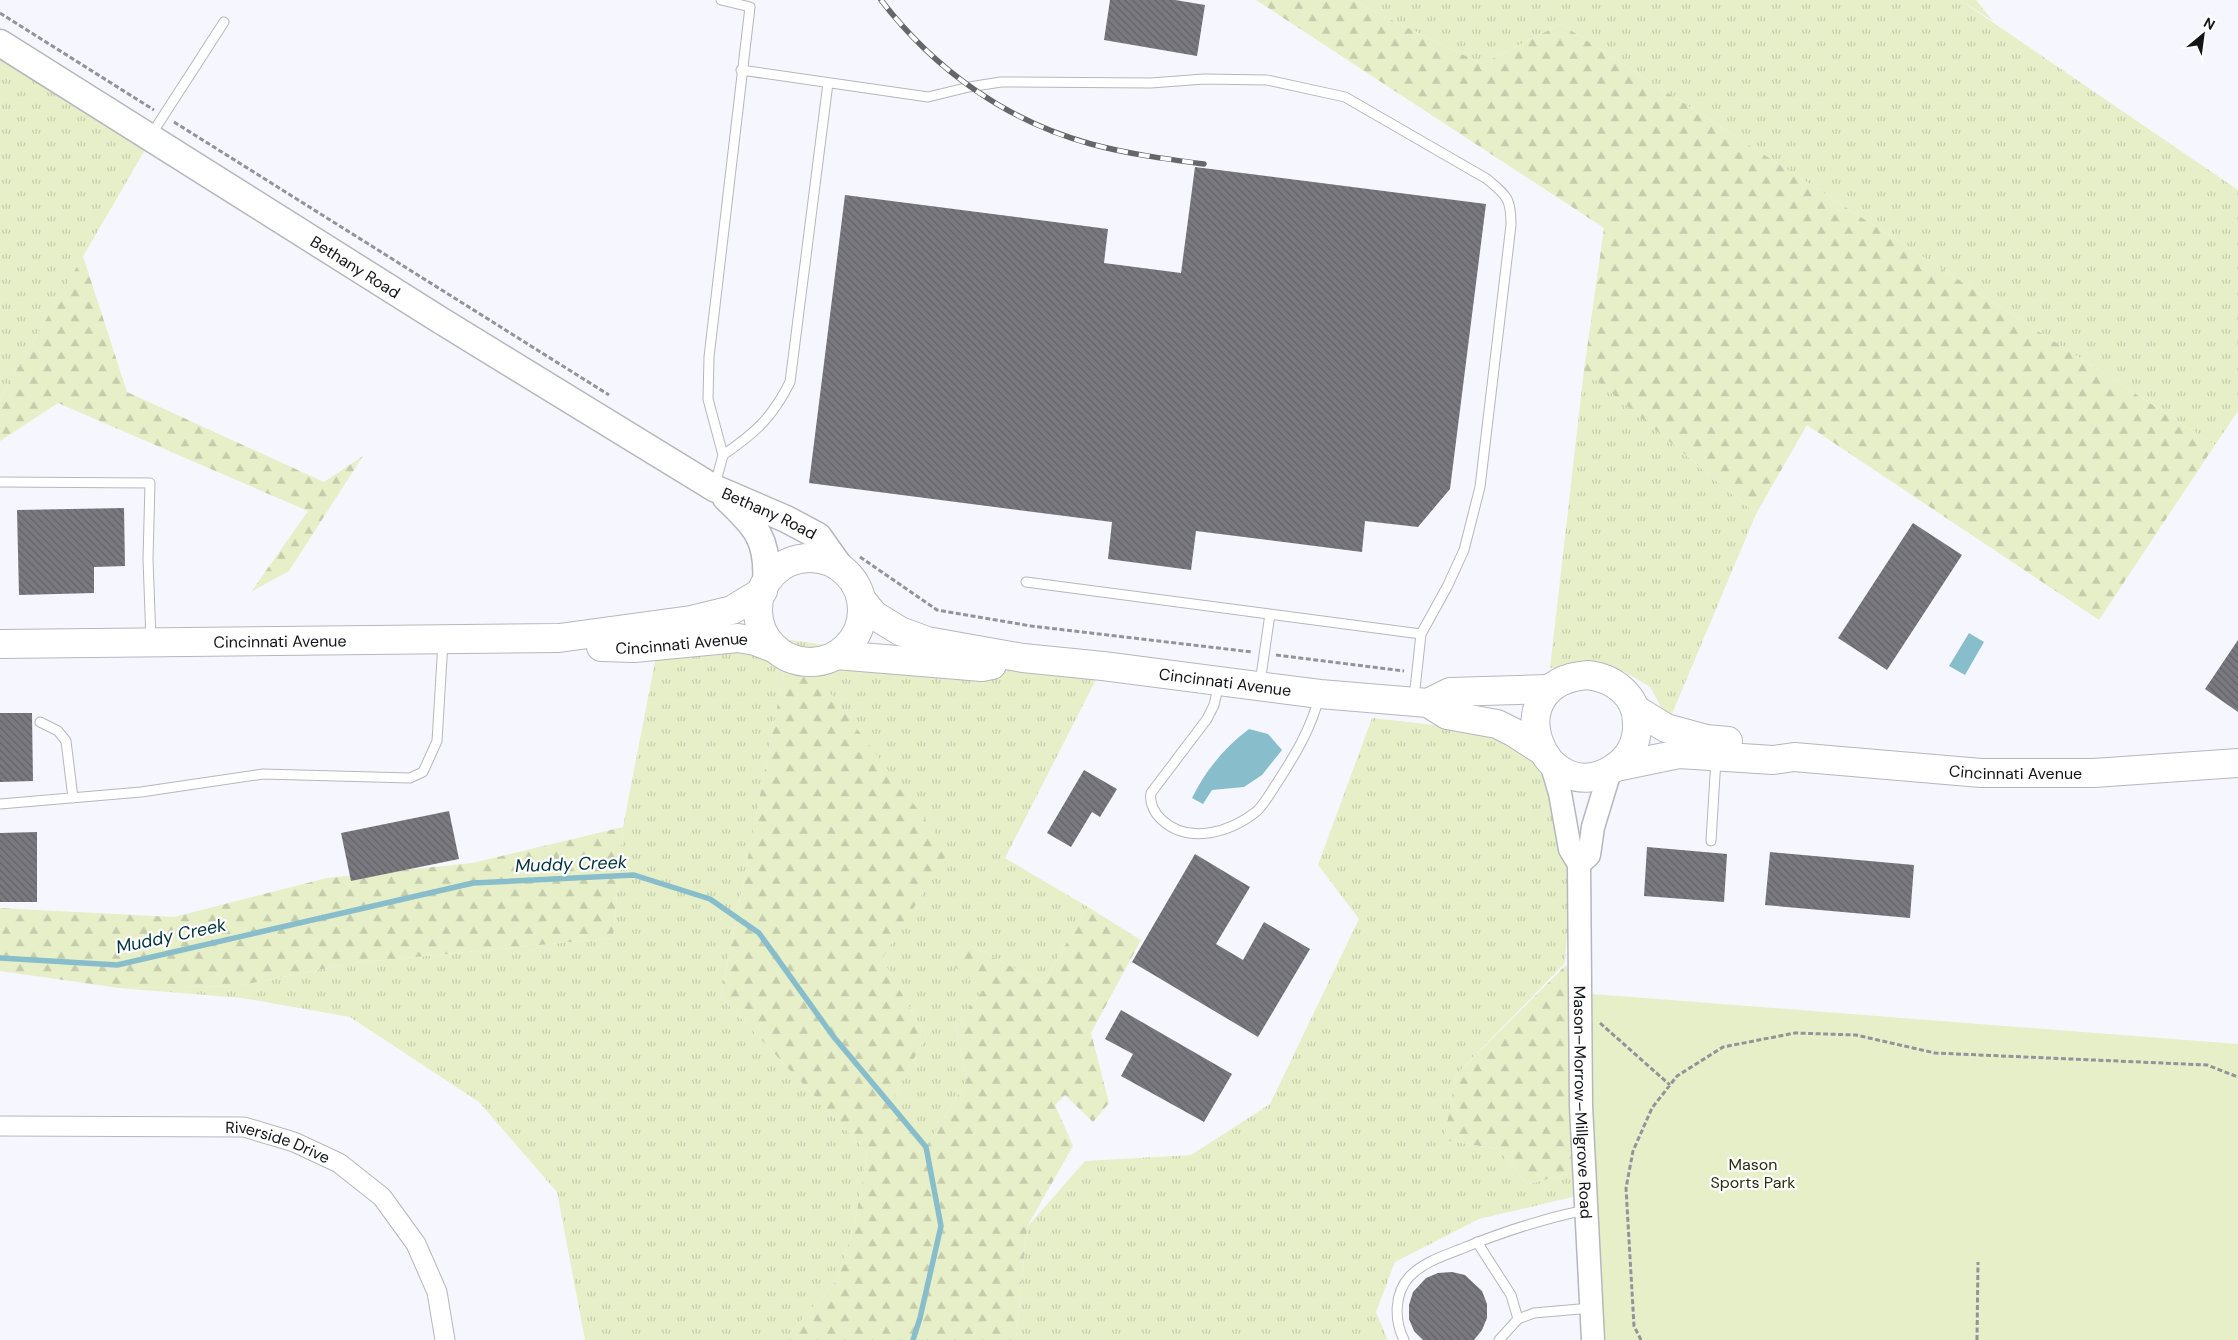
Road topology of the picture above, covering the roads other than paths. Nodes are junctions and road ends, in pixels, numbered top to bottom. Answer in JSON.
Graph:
{"nodes":[{"id":1,"x":721,"y":0,"type":"edge"},
{"id":2,"x":224,"y":22,"type":"dead end"},
{"id":3,"x":0,"y":43,"type":"edge"},
{"id":4,"x":741,"y":70,"type":"junction"},
{"id":5,"x":828,"y":83,"type":"junction"},
{"id":6,"x":157,"y":126,"type":"junction"},
{"id":7,"x":723,"y":455,"type":"junction"},
{"id":8,"x":0,"y":482,"type":"edge"},
{"id":9,"x":714,"y":488,"type":"junction"},
{"id":10,"x":848,"y":561,"type":"junction"},
{"id":11,"x":1026,"y":582,"type":"dead end"},
{"id":12,"x":765,"y":587,"type":"junction"},
{"id":13,"x":861,"y":599,"type":"junction"},
{"id":14,"x":1270,"y":614,"type":"junction"},
{"id":15,"x":1421,"y":634,"type":"junction"},
{"id":16,"x":559,"y":638,"type":"junction"},
{"id":17,"x":443,"y":639,"type":"junction"},
{"id":18,"x":151,"y":642,"type":"junction"},
{"id":19,"x":0,"y":644,"type":"edge"},
{"id":20,"x":776,"y":649,"type":"junction"},
{"id":21,"x":836,"y":655,"type":"junction"},
{"id":22,"x":1023,"y":658,"type":"junction"},
{"id":23,"x":1220,"y":681,"type":"junction"},
{"id":24,"x":1259,"y":686,"type":"junction"},
{"id":25,"x":1548,"y":688,"type":"junction"},
{"id":26,"x":1320,"y":694,"type":"junction"},
{"id":27,"x":1421,"y":702,"type":"junction"},
{"id":28,"x":1635,"y":709,"type":"junction"},
{"id":29,"x":40,"y":722,"type":"dead end"},
{"id":30,"x":1716,"y":756,"type":"junction"},
{"id":31,"x":1546,"y":757,"type":"junction"},
{"id":32,"x":1794,"y":757,"type":"junction"},
{"id":33,"x":2238,"y":763,"type":"edge"},
{"id":34,"x":1613,"y":769,"type":"junction"},
{"id":35,"x":73,"y":798,"type":"junction"},
{"id":36,"x":0,"y":804,"type":"edge"},
{"id":37,"x":1711,"y":841,"type":"dead end"},
{"id":38,"x":1579,"y":864,"type":"junction"},
{"id":39,"x":0,"y":1126,"type":"edge"},
{"id":40,"x":1586,"y":1210,"type":"junction"},
{"id":41,"x":1477,"y":1242,"type":"junction"},
{"id":42,"x":1591,"y":1308,"type":"junction"},
{"id":43,"x":1518,"y":1320,"type":"junction"},
{"id":44,"x":445,"y":1340,"type":"edge"},
{"id":45,"x":1404,"y":1340,"type":"edge"},
{"id":46,"x":1499,"y":1340,"type":"edge"},
{"id":47,"x":1593,"y":1340,"type":"edge"}],
"edges":[{"from":1,"to":4,"type":"lane"},
{"from":2,"to":6,"type":"lane"},
{"from":3,"to":6,"type":"main road","name":"Bethany Road"},
{"from":4,"to":5,"type":"lane"},
{"from":4,"to":7,"type":"lane"},
{"from":5,"to":7,"type":"lane"},
{"from":5,"to":15,"type":"lane"},
{"from":6,"to":9,"type":"main road","name":"Bethany Road"},
{"from":7,"to":9,"type":"lane"},
{"from":8,"to":18,"type":"lane"},
{"from":9,"to":10,"type":"main road","name":"Bethany Road"},
{"from":9,"to":12,"type":"main road","name":"Bethany Road"},
{"from":10,"to":12,"type":"main road"},
{"from":10,"to":13,"type":"main road"},
{"from":11,"to":14,"type":"lane"},
{"from":12,"to":16,"type":"main road","name":"Cincinnati Avenue"},
{"from":12,"to":20,"type":"main road"},
{"from":13,"to":21,"type":"main road"},
{"from":13,"to":22,"type":"main road","name":"Cincinnati Avenue"},
{"from":14,"to":15,"type":"lane"},
{"from":14,"to":24,"type":"lane"},
{"from":15,"to":27,"type":"lane"},
{"from":16,"to":17,"type":"main road","name":"Cincinnati Avenue"},
{"from":16,"to":20,"type":"main road","name":"Cincinnati Avenue"},
{"from":17,"to":18,"type":"main road","name":"Cincinnati Avenue"},
{"from":17,"to":35,"type":"lane"},
{"from":18,"to":19,"type":"main road","name":"Cincinnati Avenue"},
{"from":20,"to":21,"type":"main road"},
{"from":21,"to":22,"type":"main road","name":"Cincinnati Avenue"},
{"from":22,"to":23,"type":"main road","name":"Cincinnati Avenue"},
{"from":23,"to":24,"type":"main road","name":"Cincinnati Avenue"},
{"from":23,"to":26,"type":"lane"},
{"from":24,"to":26,"type":"main road","name":"Cincinnati Avenue"},
{"from":25,"to":27,"type":"main road","name":"Cincinnati Avenue"},
{"from":25,"to":28,"type":"main road"},
{"from":25,"to":31,"type":"main road"},
{"from":26,"to":27,"type":"main road","name":"Cincinnati Avenue"},
{"from":27,"to":31,"type":"main road","name":"Cincinnati Avenue"},
{"from":28,"to":32,"type":"main road","name":"Cincinnati Avenue"},
{"from":28,"to":34,"type":"main road"},
{"from":29,"to":35,"type":"lane"},
{"from":30,"to":32,"type":"main road","name":"Cincinnati Avenue"},
{"from":30,"to":34,"type":"main road","name":"Cincinnati Avenue"},
{"from":30,"to":37,"type":"lane"},
{"from":31,"to":34,"type":"main road"},
{"from":31,"to":38,"type":"street","name":"Mason–Morrow–Millgrove Road"},
{"from":32,"to":33,"type":"main road","name":"Cincinnati Avenue"},
{"from":34,"to":38,"type":"street"},
{"from":35,"to":36,"type":"lane"},
{"from":38,"to":40,"type":"street","name":"Mason–Morrow–Millgrove Road"},
{"from":39,"to":44,"type":"street","name":"Riverside Drive"},
{"from":40,"to":41,"type":"lane"},
{"from":40,"to":42,"type":"street","name":"Mason–Morrow–Millgrove Road"},
{"from":41,"to":43,"type":"lane"},
{"from":41,"to":45,"type":"lane"},
{"from":42,"to":43,"type":"lane"},
{"from":42,"to":47,"type":"street","name":"Mason–Morrow–Millgrove Road"},
{"from":43,"to":46,"type":"lane"}]}
